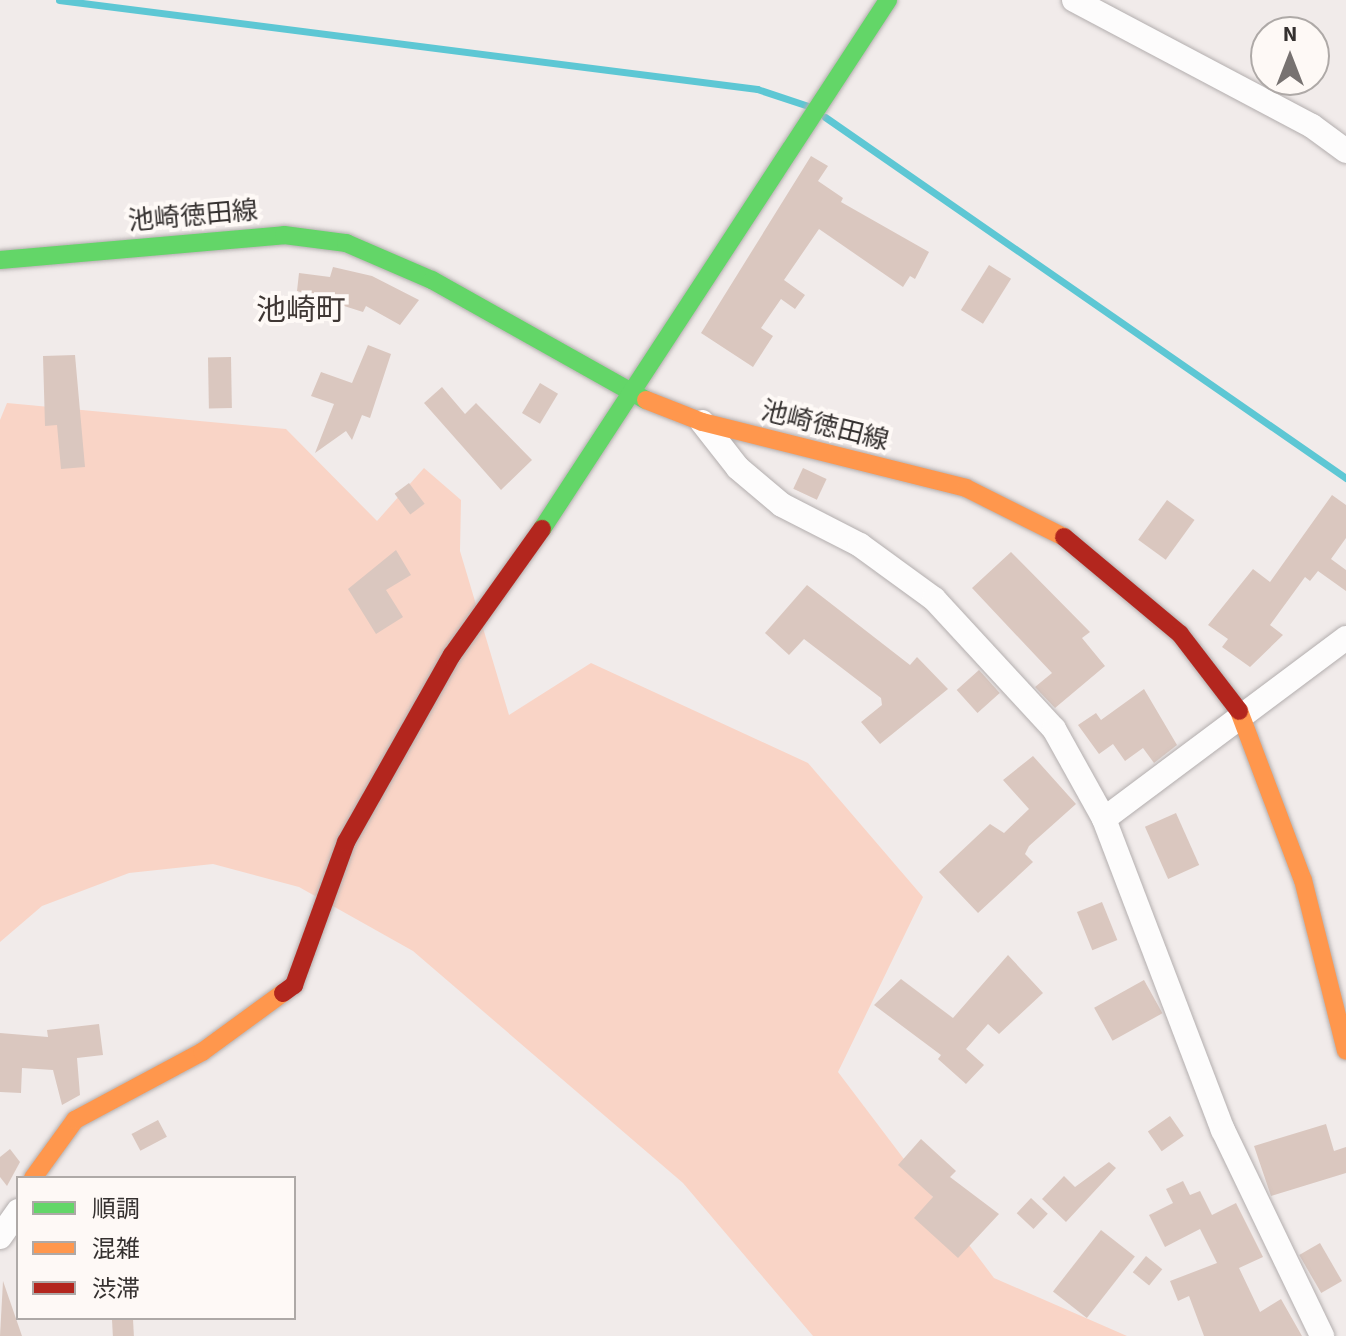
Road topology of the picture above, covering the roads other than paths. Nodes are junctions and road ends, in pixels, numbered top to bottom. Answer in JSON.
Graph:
{"nodes":[{"id":1,"x":888,"y":0,"type":"edge"},
{"id":2,"x":1074,"y":0,"type":"edge"},
{"id":3,"x":1346,"y":151,"type":"edge"},
{"id":4,"x":0,"y":260,"type":"edge"},
{"id":5,"x":633,"y":395,"type":"junction"},
{"id":6,"x":702,"y":422,"type":"junction"},
{"id":7,"x":1346,"y":638,"type":"edge"},
{"id":8,"x":1243,"y":716,"type":"junction"},
{"id":9,"x":1104,"y":819,"type":"junction"},
{"id":10,"x":1346,"y":1051,"type":"edge"},
{"id":11,"x":34,"y":1176,"type":"edge"},
{"id":12,"x":16,"y":1214,"type":"edge"},
{"id":13,"x":0,"y":1237,"type":"edge"},
{"id":14,"x":1322,"y":1336,"type":"edge"}],
"edges":[{"from":1,"to":5,"type":"main road"},
{"from":2,"to":3,"type":"street"},
{"from":4,"to":5,"type":"main road","name":"池崎徳田線"},
{"from":5,"to":6,"type":"main road","name":"池崎徳田線"},
{"from":5,"to":11,"type":"main road"},
{"from":6,"to":8,"type":"main road","name":"池崎徳田線"},
{"from":6,"to":9,"type":"street"},
{"from":7,"to":8,"type":"street"},
{"from":8,"to":9,"type":"street"},
{"from":8,"to":10,"type":"main road","name":"池崎徳田線"},
{"from":9,"to":14,"type":"street"},
{"from":12,"to":13,"type":"street"}]}
